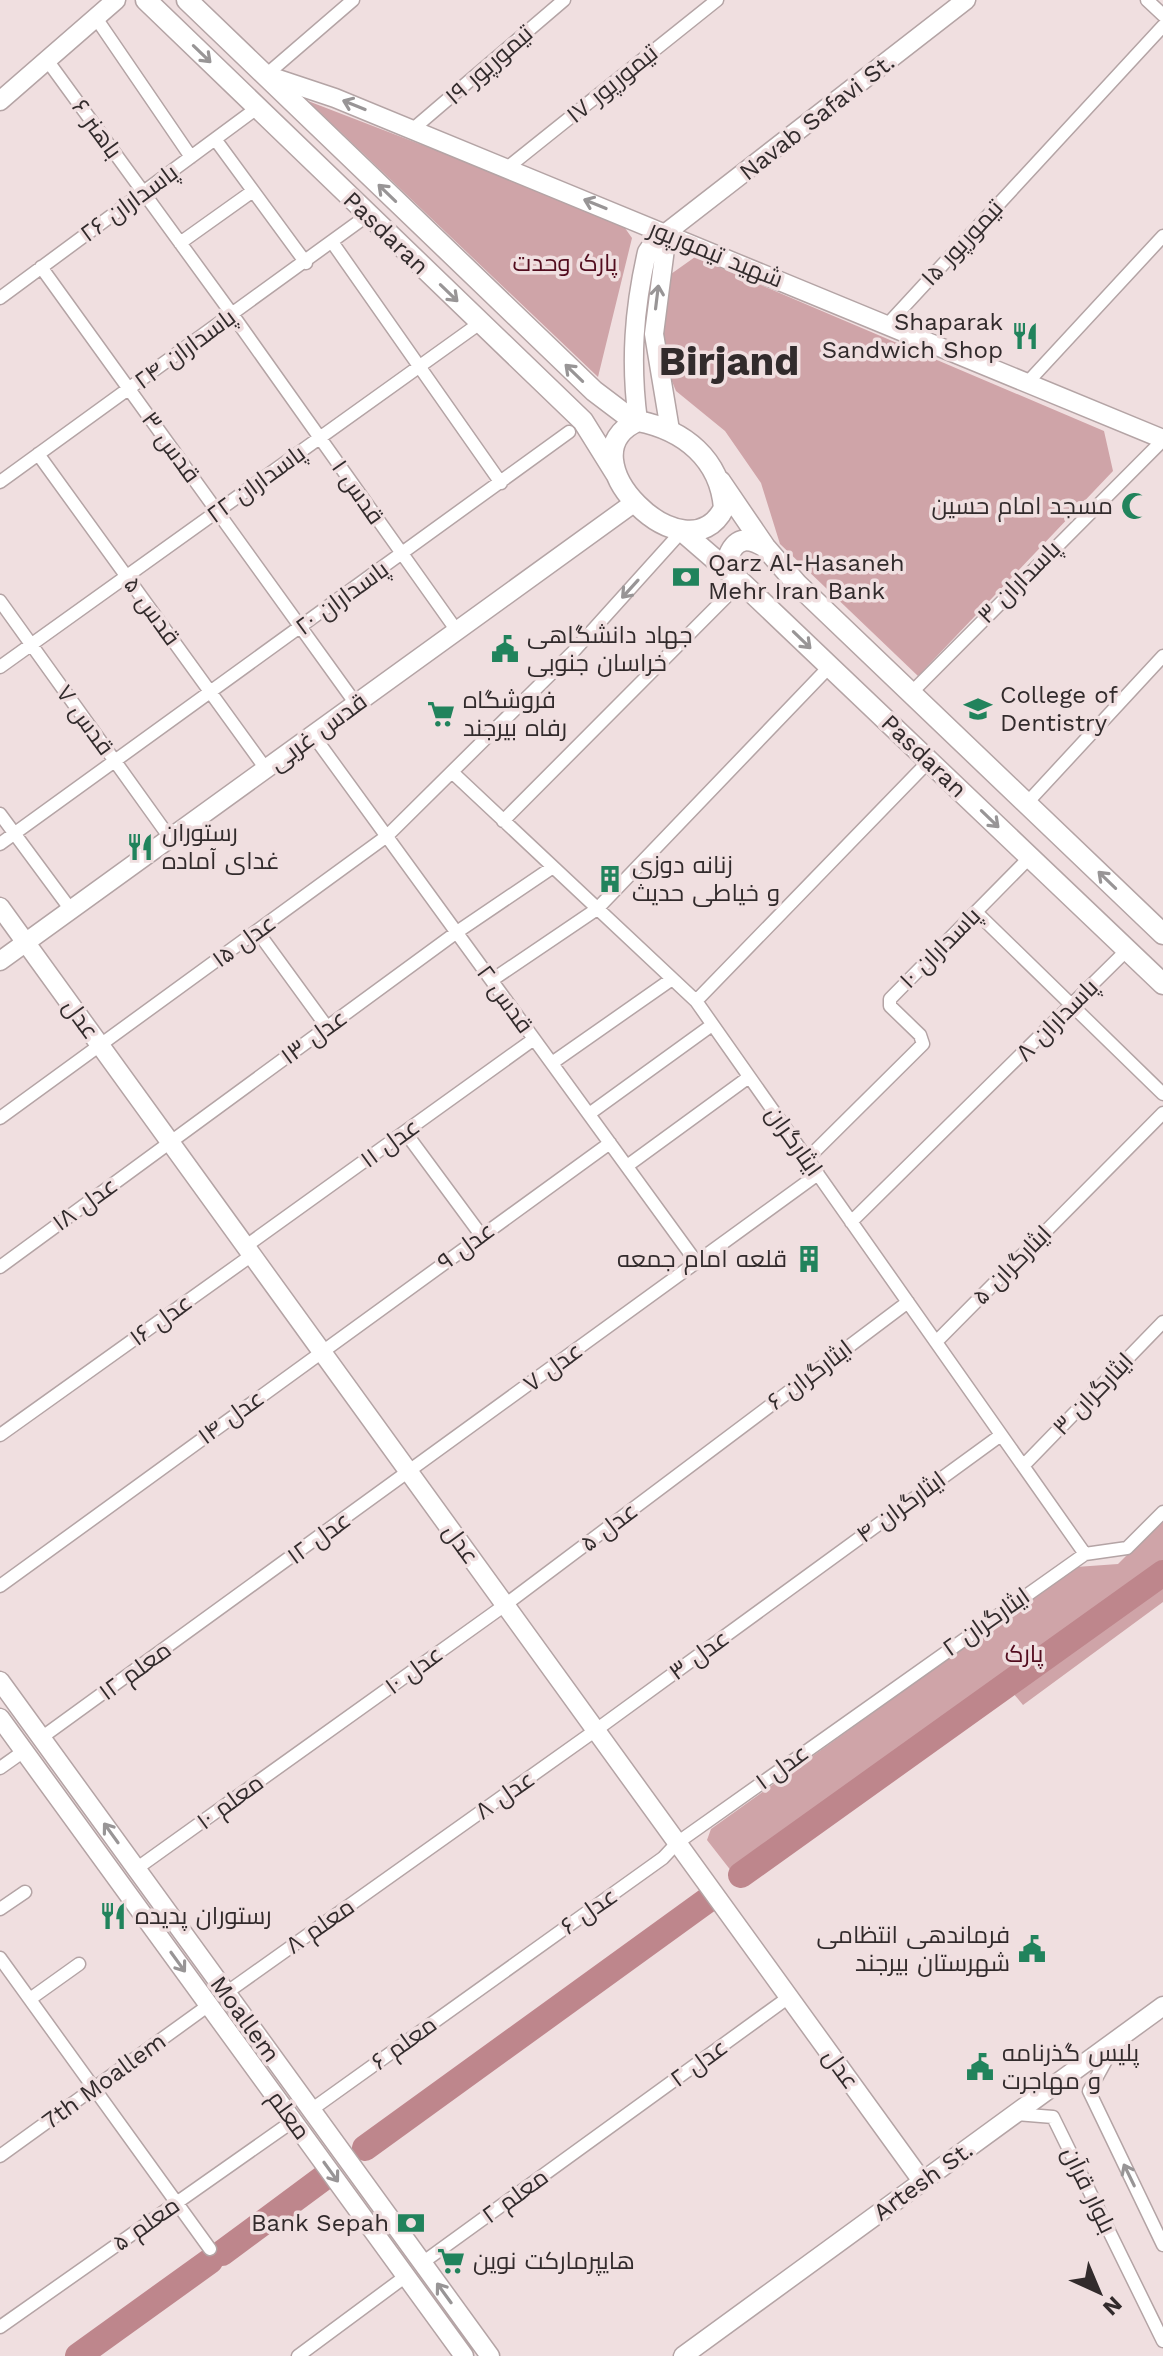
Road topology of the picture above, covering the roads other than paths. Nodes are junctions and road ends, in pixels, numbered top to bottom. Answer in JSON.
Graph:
{"nodes":[{"id":1,"x":116,"y":0,"type":"edge"},
{"id":2,"x":146,"y":0,"type":"edge"},
{"id":3,"x":187,"y":0,"type":"edge"},
{"id":4,"x":353,"y":0,"type":"edge"},
{"id":5,"x":564,"y":0,"type":"edge"},
{"id":6,"x":717,"y":0,"type":"edge"},
{"id":7,"x":966,"y":0,"type":"edge"},
{"id":8,"x":1147,"y":0,"type":"edge"},
{"id":9,"x":1163,"y":15,"type":"edge"},
{"id":10,"x":96,"y":18,"type":"junction"},
{"id":11,"x":1163,"y":26,"type":"edge"},
{"id":12,"x":47,"y":60,"type":"junction"},
{"id":13,"x":266,"y":75,"type":"junction"},
{"id":14,"x":0,"y":101,"type":"edge"},
{"id":15,"x":257,"y":108,"type":"junction"},
{"id":16,"x":413,"y":129,"type":"junction"},
{"id":17,"x":215,"y":139,"type":"junction"},
{"id":18,"x":191,"y":157,"type":"junction"},
{"id":19,"x":507,"y":168,"type":"junction"},
{"id":20,"x":253,"y":191,"type":"junction"},
{"id":21,"x":143,"y":192,"type":"junction"},
{"id":22,"x":368,"y":215,"type":"junction"},
{"id":23,"x":667,"y":233,"type":"junction"},
{"id":24,"x":1161,"y":238,"type":"edge"},
{"id":25,"x":332,"y":242,"type":"junction"},
{"id":26,"x":180,"y":243,"type":"junction"},
{"id":27,"x":306,"y":263,"type":"junction"},
{"id":28,"x":41,"y":267,"type":"junction"},
{"id":29,"x":0,"y":298,"type":"edge"},
{"id":30,"x":232,"y":314,"type":"junction"},
{"id":31,"x":480,"y":323,"type":"junction"},
{"id":32,"x":887,"y":325,"type":"junction"},
{"id":33,"x":420,"y":366,"type":"junction"},
{"id":34,"x":1027,"y":383,"type":"junction"},
{"id":35,"x":129,"y":389,"type":"junction"},
{"id":36,"x":636,"y":421,"type":"junction"},
{"id":37,"x":670,"y":430,"type":"junction"},
{"id":38,"x":569,"y":432,"type":"dead end"},
{"id":39,"x":320,"y":438,"type":"junction"},
{"id":40,"x":1163,"y":440,"type":"edge"},
{"id":41,"x":38,"y":454,"type":"junction"},
{"id":42,"x":616,"y":474,"type":"junction"},
{"id":43,"x":720,"y":481,"type":"junction"},
{"id":44,"x":0,"y":482,"type":"edge"},
{"id":45,"x":501,"y":483,"type":"junction"},
{"id":46,"x":635,"y":502,"type":"junction"},
{"id":47,"x":218,"y":511,"type":"junction"},
{"id":48,"x":682,"y":531,"type":"junction"},
{"id":49,"x":765,"y":547,"type":"junction"},
{"id":50,"x":402,"y":554,"type":"junction"},
{"id":51,"x":127,"y":576,"type":"junction"},
{"id":52,"x":739,"y":580,"type":"junction"},
{"id":53,"x":0,"y":601,"type":"edge"},
{"id":54,"x":301,"y":627,"type":"junction"},
{"id":55,"x":457,"y":631,"type":"junction"},
{"id":56,"x":31,"y":645,"type":"junction"},
{"id":57,"x":1163,"y":656,"type":"edge"},
{"id":58,"x":830,"y":666,"type":"junction"},
{"id":59,"x":0,"y":667,"type":"edge"},
{"id":60,"x":211,"y":692,"type":"junction"},
{"id":61,"x":911,"y":693,"type":"junction"},
{"id":62,"x":356,"y":704,"type":"junction"},
{"id":63,"x":313,"y":735,"type":"junction"},
{"id":64,"x":929,"y":761,"type":"junction"},
{"id":65,"x":115,"y":762,"type":"junction"},
{"id":66,"x":266,"y":769,"type":"junction"},
{"id":67,"x":453,"y":773,"type":"junction"},
{"id":68,"x":1026,"y":804,"type":"junction"},
{"id":69,"x":0,"y":814,"type":"edge"},
{"id":70,"x":503,"y":821,"type":"junction"},
{"id":71,"x":15,"y":834,"type":"junction"},
{"id":72,"x":387,"y":836,"type":"junction"},
{"id":73,"x":170,"y":838,"type":"junction"},
{"id":74,"x":0,"y":844,"type":"edge"},
{"id":75,"x":1030,"y":857,"type":"junction"},
{"id":76,"x":553,"y":867,"type":"junction"},
{"id":77,"x":0,"y":907,"type":"edge"},
{"id":78,"x":597,"y":909,"type":"junction"},
{"id":79,"x":71,"y":910,"type":"junction"},
{"id":80,"x":976,"y":912,"type":"junction"},
{"id":81,"x":257,"y":931,"type":"junction"},
{"id":82,"x":457,"y":932,"type":"junction"},
{"id":83,"x":1163,"y":934,"type":"edge"},
{"id":84,"x":26,"y":942,"type":"junction"},
{"id":85,"x":1127,"y":950,"type":"junction"},
{"id":86,"x":0,"y":961,"type":"edge"},
{"id":87,"x":672,"y":979,"type":"junction"},
{"id":88,"x":492,"y":980,"type":"junction"},
{"id":89,"x":1163,"y":984,"type":"edge"},
{"id":90,"x":696,"y":1001,"type":"junction"},
{"id":91,"x":1072,"y":1005,"type":"junction"},
{"id":92,"x":712,"y":1025,"type":"junction"},
{"id":93,"x":327,"y":1027,"type":"junction"},
{"id":94,"x":534,"y":1039,"type":"junction"},
{"id":95,"x":100,"y":1045,"type":"junction"},
{"id":96,"x":552,"y":1063,"type":"junction"},
{"id":97,"x":749,"y":1077,"type":"junction"},
{"id":98,"x":1163,"y":1094,"type":"edge"},
{"id":99,"x":1163,"y":1113,"type":"edge"},
{"id":100,"x":589,"y":1114,"type":"junction"},
{"id":101,"x":0,"y":1118,"type":"edge"},
{"id":102,"x":405,"y":1132,"type":"junction"},
{"id":103,"x":170,"y":1142,"type":"junction"},
{"id":104,"x":610,"y":1143,"type":"junction"},
{"id":105,"x":807,"y":1159,"type":"junction"},
{"id":106,"x":627,"y":1166,"type":"junction"},
{"id":107,"x":818,"y":1174,"type":"junction"},
{"id":108,"x":851,"y":1222,"type":"junction"},
{"id":109,"x":481,"y":1235,"type":"junction"},
{"id":110,"x":249,"y":1251,"type":"junction"},
{"id":111,"x":697,"y":1263,"type":"junction"},
{"id":112,"x":0,"y":1267,"type":"edge"},
{"id":113,"x":908,"y":1302,"type":"junction"},
{"id":114,"x":1163,"y":1322,"type":"edge"},
{"id":115,"x":936,"y":1342,"type":"junction"},
{"id":116,"x":322,"y":1351,"type":"junction"},
{"id":117,"x":0,"y":1435,"type":"edge"},
{"id":118,"x":1001,"y":1435,"type":"junction"},
{"id":119,"x":712,"y":1449,"type":"joint"},
{"id":120,"x":1023,"y":1466,"type":"junction"},
{"id":121,"x":409,"y":1472,"type":"junction"},
{"id":122,"x":1163,"y":1512,"type":"edge"},
{"id":123,"x":1085,"y":1554,"type":"junction"},
{"id":124,"x":802,"y":1580,"type":"joint"},
{"id":125,"x":0,"y":1586,"type":"edge"},
{"id":126,"x":228,"y":1603,"type":"joint"},
{"id":127,"x":505,"y":1605,"type":"junction"},
{"id":128,"x":0,"y":1681,"type":"edge"},
{"id":129,"x":887,"y":1691,"type":"joint"},
{"id":130,"x":0,"y":1718,"type":"edge"},
{"id":131,"x":596,"y":1730,"type":"junction"},
{"id":132,"x":324,"y":1735,"type":"joint"},
{"id":133,"x":41,"y":1738,"type":"junction"},
{"id":134,"x":24,"y":1751,"type":"junction"},
{"id":135,"x":0,"y":1768,"type":"edge"},
{"id":136,"x":677,"y":1843,"type":"junction"},
{"id":137,"x":414,"y":1859,"type":"joint"},
{"id":138,"x":136,"y":1869,"type":"junction"},
{"id":139,"x":25,"y":1892,"type":"dead end"},
{"id":140,"x":0,"y":1909,"type":"edge"},
{"id":141,"x":1,"y":1960,"type":"edge"},
{"id":142,"x":79,"y":1964,"type":"dead end"},
{"id":143,"x":498,"y":1975,"type":"joint"},
{"id":144,"x":226,"y":1993,"type":"junction"},
{"id":145,"x":789,"y":1997,"type":"junction"},
{"id":146,"x":30,"y":1999,"type":"junction"},
{"id":147,"x":209,"y":2005,"type":"junction"},
{"id":148,"x":1163,"y":2006,"type":"edge"},
{"id":149,"x":1119,"y":2038,"type":"junction"},
{"id":150,"x":94,"y":2088,"type":"junction"},
{"id":151,"x":311,"y":2110,"type":"junction"},
{"id":152,"x":1015,"y":2114,"type":"junction"},
{"id":153,"x":293,"y":2121,"type":"junction"},
{"id":154,"x":609,"y":2129,"type":"joint"},
{"id":155,"x":0,"y":2156,"type":"edge"},
{"id":156,"x":922,"y":2181,"type":"junction"},
{"id":157,"x":177,"y":2202,"type":"junction"},
{"id":158,"x":1163,"y":2245,"type":"edge"},
{"id":159,"x":210,"y":2249,"type":"dead end"},
{"id":160,"x":422,"y":2263,"type":"junction"},
{"id":161,"x":406,"y":2276,"type":"junction"},
{"id":162,"x":0,"y":2327,"type":"edge"},
{"id":163,"x":1163,"y":2341,"type":"edge"},
{"id":164,"x":298,"y":2356,"type":"edge"},
{"id":165,"x":464,"y":2356,"type":"edge"},
{"id":166,"x":490,"y":2356,"type":"edge"},
{"id":167,"x":683,"y":2356,"type":"edge"}],
"edges":[{"from":1,"to":10,"type":"street"},
{"from":2,"to":15,"type":"main road","name":"Pasdaran","one_way":true},
{"from":3,"to":13,"type":"main road","name":"Pasdaran"},
{"from":4,"to":13,"type":"street"},
{"from":5,"to":16,"type":"street","name":"تیمورپور ۱۹"},
{"from":6,"to":19,"type":"street","name":"تیمورپور ۱۷"},
{"from":7,"to":23,"type":"street","name":"Navab Safavi St."},
{"from":8,"to":9,"type":"street"},
{"from":10,"to":12,"type":"street"},
{"from":10,"to":18,"type":"street"},
{"from":11,"to":32,"type":"street","name":"تیمورپور ۱۵"},
{"from":12,"to":14,"type":"street"},
{"from":12,"to":21,"type":"street","name":"باهنر ۶"},
{"from":16,"to":13,"type":"street","name":"شهید تیمورپور","one_way":true},
{"from":36,"to":13,"type":"main road","name":"Pasdaran","one_way":true},
{"from":15,"to":17,"type":"street","name":"پاسداران ۲۶"},
{"from":15,"to":22,"type":"main road","name":"Pasdaran"},
{"from":16,"to":19,"type":"street","name":"شهید تیمورپور"},
{"from":17,"to":18,"type":"street","name":"پاسداران ۲۶"},
{"from":17,"to":20,"type":"street"},
{"from":18,"to":21,"type":"street","name":"پاسداران ۲۶"},
{"from":23,"to":19,"type":"street","name":"شهید تیمورپور","one_way":true},
{"from":20,"to":26,"type":"street"},
{"from":20,"to":27,"type":"street"},
{"from":21,"to":26,"type":"street","name":"باهنر ۶"},
{"from":21,"to":28,"type":"street","name":"پاسداران ۲۶"},
{"from":22,"to":25,"type":"street","name":"پاسداران ۲۴"},
{"from":22,"to":31,"type":"main road","name":"Pasdaran","one_way":true},
{"from":23,"to":32,"type":"street","name":"شهید تیمورپور"},
{"from":23,"to":36,"type":"street","name":"Navab Safavi St."},
{"from":37,"to":23,"type":"street","one_way":true},
{"from":24,"to":34,"type":"street"},
{"from":25,"to":27,"type":"street","name":"پاسداران ۲۴"},
{"from":25,"to":33,"type":"street"},
{"from":26,"to":30,"type":"street","name":"باهنر ۶"},
{"from":27,"to":30,"type":"street","name":"پاسداران ۲۴"},
{"from":28,"to":29,"type":"street","name":"پاسداران ۲۶"},
{"from":28,"to":35,"type":"street","name":"قدس ۳"},
{"from":30,"to":35,"type":"street","name":"پاسداران ۲۴"},
{"from":30,"to":39,"type":"street","name":"قدس ۱"},
{"from":31,"to":33,"type":"street","name":"پاسداران ۲۲"},
{"from":31,"to":42,"type":"main road","name":"Pasdaran"},
{"from":32,"to":34,"type":"street","name":"شهید تیمورپور"},
{"from":33,"to":39,"type":"street","name":"پاسداران ۲۲"},
{"from":33,"to":45,"type":"street"},
{"from":34,"to":40,"type":"street","name":"شهید تیمورپور"},
{"from":35,"to":41,"type":"street","name":"پاسداران ۲۴"},
{"from":35,"to":47,"type":"street","name":"قدس ۳"},
{"from":36,"to":37,"type":"main road"},
{"from":36,"to":42,"type":"main road"},
{"from":37,"to":43,"type":"main road"},
{"from":38,"to":45,"type":"street","name":"پاسداران ۲۰"},
{"from":39,"to":47,"type":"street","name":"پاسداران ۲۲"},
{"from":39,"to":50,"type":"street","name":"قدس ۱"},
{"from":40,"to":61,"type":"street","name":"پاسداران ۳"},
{"from":41,"to":44,"type":"street","name":"پاسداران ۲۴"},
{"from":41,"to":51,"type":"street","name":"قدس ۵"},
{"from":42,"to":46,"type":"main road"},
{"from":43,"to":48,"type":"main road"},
{"from":43,"to":49,"type":"main road","name":"Pasdaran"},
{"from":45,"to":50,"type":"street","name":"پاسداران ۲۰"},
{"from":46,"to":48,"type":"main road"},
{"from":46,"to":55,"type":"street","name":"قدس غربی"},
{"from":47,"to":51,"type":"street","name":"پاسداران ۲۲"},
{"from":47,"to":54,"type":"street","name":"قدس ۳"},
{"from":48,"to":52,"type":"main road","name":"Pasdaran"},
{"from":48,"to":67,"type":"street","name":"عدل ۱۵","one_way":true},
{"from":49,"to":52,"type":"main road"},
{"from":49,"to":61,"type":"main road","name":"Pasdaran"},
{"from":50,"to":54,"type":"street","name":"پاسداران ۲۰"},
{"from":50,"to":55,"type":"street","name":"قدس ۱"},
{"from":51,"to":56,"type":"street","name":"پاسداران ۲۲"},
{"from":51,"to":60,"type":"street","name":"قدس ۵"},
{"from":52,"to":58,"type":"main road","name":"Pasdaran","one_way":true},
{"from":52,"to":70,"type":"street"},
{"from":53,"to":56,"type":"street","name":"قدس ۷"},
{"from":54,"to":60,"type":"street","name":"پاسداران ۲۰"},
{"from":54,"to":62,"type":"street","name":"قدس ۳"},
{"from":55,"to":62,"type":"street","name":"قدس غربی"},
{"from":56,"to":59,"type":"street","name":"پاسداران ۲۲"},
{"from":56,"to":65,"type":"street","name":"قدس ۷"},
{"from":57,"to":68,"type":"street"},
{"from":58,"to":64,"type":"main road","name":"Pasdaran"},
{"from":58,"to":78,"type":"street"},
{"from":60,"to":65,"type":"street","name":"پاسداران ۲۰"},
{"from":60,"to":66,"type":"street","name":"قدس ۵"},
{"from":61,"to":68,"type":"main road","name":"Pasdaran"},
{"from":62,"to":63,"type":"street","name":"قدس غربی"},
{"from":63,"to":66,"type":"street","name":"قدس غربی"},
{"from":63,"to":72,"type":"street","name":"قدس ۲"},
{"from":64,"to":75,"type":"main road","name":"Pasdaran","one_way":true},
{"from":64,"to":90,"type":"street"},
{"from":65,"to":71,"type":"street","name":"پاسداران ۲۰"},
{"from":65,"to":73,"type":"street","name":"قدس ۷"},
{"from":66,"to":73,"type":"street","name":"قدس غربی"},
{"from":67,"to":70,"type":"street","name":"ایثارگران"},
{"from":67,"to":72,"type":"street","name":"عدل ۱۵"},
{"from":83,"to":68,"type":"main road","name":"Pasdaran","one_way":true},
{"from":69,"to":71,"type":"street"},
{"from":70,"to":76,"type":"street","name":"ایثارگران"},
{"from":71,"to":74,"type":"street","name":"پاسداران ۲۰"},
{"from":71,"to":79,"type":"street"},
{"from":72,"to":81,"type":"street","name":"عدل ۱۵"},
{"from":72,"to":82,"type":"street","name":"قدس ۲"},
{"from":73,"to":79,"type":"street","name":"قدس غربی"},
{"from":75,"to":80,"type":"street","name":"پاسداران ۱۰"},
{"from":75,"to":85,"type":"main road","name":"Pasdaran"},
{"from":76,"to":78,"type":"street","name":"ایثارگران"},
{"from":76,"to":82,"type":"street","name":"عدل ۱۳"},
{"from":77,"to":84,"type":"street","name":"عدل"},
{"from":78,"to":87,"type":"street","name":"ایثارگران"},
{"from":78,"to":88,"type":"street"},
{"from":79,"to":84,"type":"street","name":"قدس غربی"},
{"from":80,"to":91,"type":"street"},
{"from":80,"to":105,"type":"street","name":"پاسداران ۱۰"},
{"from":81,"to":93,"type":"street"},
{"from":81,"to":95,"type":"street","name":"عدل ۱۵"},
{"from":82,"to":88,"type":"street","name":"قدس ۲"},
{"from":82,"to":93,"type":"street","name":"عدل ۱۳"},
{"from":84,"to":86,"type":"street","name":"قدس غربی"},
{"from":84,"to":95,"type":"street","name":"عدل"},
{"from":85,"to":89,"type":"main road","name":"Pasdaran"},
{"from":85,"to":91,"type":"street","name":"پاسداران ۸"},
{"from":87,"to":90,"type":"street","name":"ایثارگران"},
{"from":87,"to":96,"type":"street"},
{"from":88,"to":94,"type":"street","name":"قدس ۲"},
{"from":90,"to":92,"type":"street","name":"ایثارگران"},
{"from":91,"to":98,"type":"street"},
{"from":91,"to":108,"type":"street","name":"پاسداران ۸"},
{"from":92,"to":97,"type":"street","name":"ایثارگران"},
{"from":92,"to":100,"type":"street"},
{"from":93,"to":103,"type":"street","name":"عدل ۱۳"},
{"from":94,"to":96,"type":"street","name":"قدس ۲"},
{"from":94,"to":102,"type":"street","name":"عدل ۱۱"},
{"from":95,"to":101,"type":"street","name":"عدل ۱۵"},
{"from":95,"to":103,"type":"street","name":"عدل"},
{"from":96,"to":100,"type":"street","name":"قدس ۲"},
{"from":97,"to":105,"type":"street","name":"ایثارگران"},
{"from":97,"to":106,"type":"street"},
{"from":99,"to":115,"type":"street","name":"ایثارگران ۵"},
{"from":100,"to":104,"type":"street","name":"قدس ۲"},
{"from":102,"to":109,"type":"street"},
{"from":102,"to":110,"type":"street","name":"عدل ۱۱"},
{"from":103,"to":110,"type":"street","name":"عدل"},
{"from":103,"to":112,"type":"street","name":"عدل ۱۸"},
{"from":104,"to":106,"type":"street","name":"قدس ۲"},
{"from":104,"to":109,"type":"street","name":"عدل ۹"},
{"from":105,"to":107,"type":"street","name":"ایثارگران"},
{"from":106,"to":111,"type":"street","name":"قدس ۲"},
{"from":107,"to":108,"type":"street","name":"ایثارگران"},
{"from":107,"to":111,"type":"street","name":"عدل ۷"},
{"from":108,"to":113,"type":"street","name":"ایثارگران"},
{"from":109,"to":116,"type":"street","name":"عدل ۹"},
{"from":110,"to":116,"type":"street","name":"عدل"},
{"from":110,"to":117,"type":"street","name":"عدل ۱۶"},
{"from":111,"to":121,"type":"street","name":"عدل ۷"},
{"from":113,"to":115,"type":"street","name":"ایثارگران"},
{"from":113,"to":119,"type":"street","name":"ایثارگران ۶"},
{"from":114,"to":120,"type":"street","name":"ایثارگران ۳"},
{"from":115,"to":118,"type":"street","name":"ایثارگران"},
{"from":116,"to":121,"type":"street","name":"عدل"},
{"from":116,"to":125,"type":"street","name":"عدل ۱۴"},
{"from":118,"to":120,"type":"street","name":"ایثارگران"},
{"from":118,"to":124,"type":"street","name":"ایثارگران ۴"},
{"from":119,"to":127,"type":"street","name":"عدل ۵"},
{"from":120,"to":123,"type":"street","name":"ایثارگران"},
{"from":121,"to":126,"type":"street","name":"عدل ۱۲"},
{"from":121,"to":127,"type":"street","name":"عدل"},
{"from":122,"to":123,"type":"street"},
{"from":123,"to":129,"type":"street","name":"ایثارگران ۲"},
{"from":124,"to":131,"type":"street","name":"عدل ۳"},
{"from":126,"to":133,"type":"street","name":"معلم ۱۲"},
{"from":127,"to":131,"type":"street","name":"عدل"},
{"from":127,"to":132,"type":"street","name":"عدل ۱۰"},
{"from":128,"to":133,"type":"street","name":"Moallem"},
{"from":129,"to":136,"type":"street","name":"عدل ۱"},
{"from":130,"to":134,"type":"street","name":"معلم"},
{"from":131,"to":136,"type":"street","name":"عدل"},
{"from":131,"to":137,"type":"street","name":"عدل ۸"},
{"from":132,"to":138,"type":"street","name":"معلم ۱۰"},
{"from":138,"to":133,"type":"street","name":"Moallem","one_way":true},
{"from":134,"to":135,"type":"street"},
{"from":134,"to":147,"type":"street","name":"معلم","one_way":true},
{"from":136,"to":143,"type":"street","name":"عدل ۶"},
{"from":136,"to":145,"type":"street","name":"عدل"},
{"from":137,"to":144,"type":"street","name":"معلم ۸"},
{"from":138,"to":144,"type":"street","name":"Moallem"},
{"from":139,"to":140,"type":"street"},
{"from":141,"to":146,"type":"street"},
{"from":142,"to":146,"type":"street"},
{"from":143,"to":151,"type":"street","name":"معلم ۶"},
{"from":144,"to":151,"type":"street","name":"Moallem"},
{"from":145,"to":154,"type":"street","name":"عدل ۲"},
{"from":145,"to":156,"type":"street","name":"عدل"},
{"from":146,"to":150,"type":"street"},
{"from":147,"to":150,"type":"street","name":"7th Moallem"},
{"from":147,"to":153,"type":"street","name":"معلم"},
{"from":148,"to":149,"type":"street","name":"Artesh St."},
{"from":149,"to":152,"type":"street","name":"Artesh St."},
{"from":158,"to":149,"type":"street","name":"بلوار قرآن","one_way":true},
{"from":150,"to":155,"type":"street","name":"7th Moallem"},
{"from":150,"to":157,"type":"street"},
{"from":151,"to":160,"type":"street","name":"Moallem"},
{"from":152,"to":156,"type":"street","name":"Artesh St."},
{"from":152,"to":163,"type":"street","name":"بلوار قرآن"},
{"from":153,"to":157,"type":"street","name":"معلم ۵"},
{"from":153,"to":161,"type":"street","name":"معلم","one_way":true},
{"from":154,"to":160,"type":"street","name":"معلم ۲"},
{"from":156,"to":167,"type":"street","name":"Artesh St."},
{"from":157,"to":159,"type":"street"},
{"from":157,"to":162,"type":"street","name":"معلم ۵"},
{"from":166,"to":160,"type":"street","name":"Moallem","one_way":true},
{"from":161,"to":164,"type":"street"},
{"from":161,"to":165,"type":"street","name":"معلم"}]}
